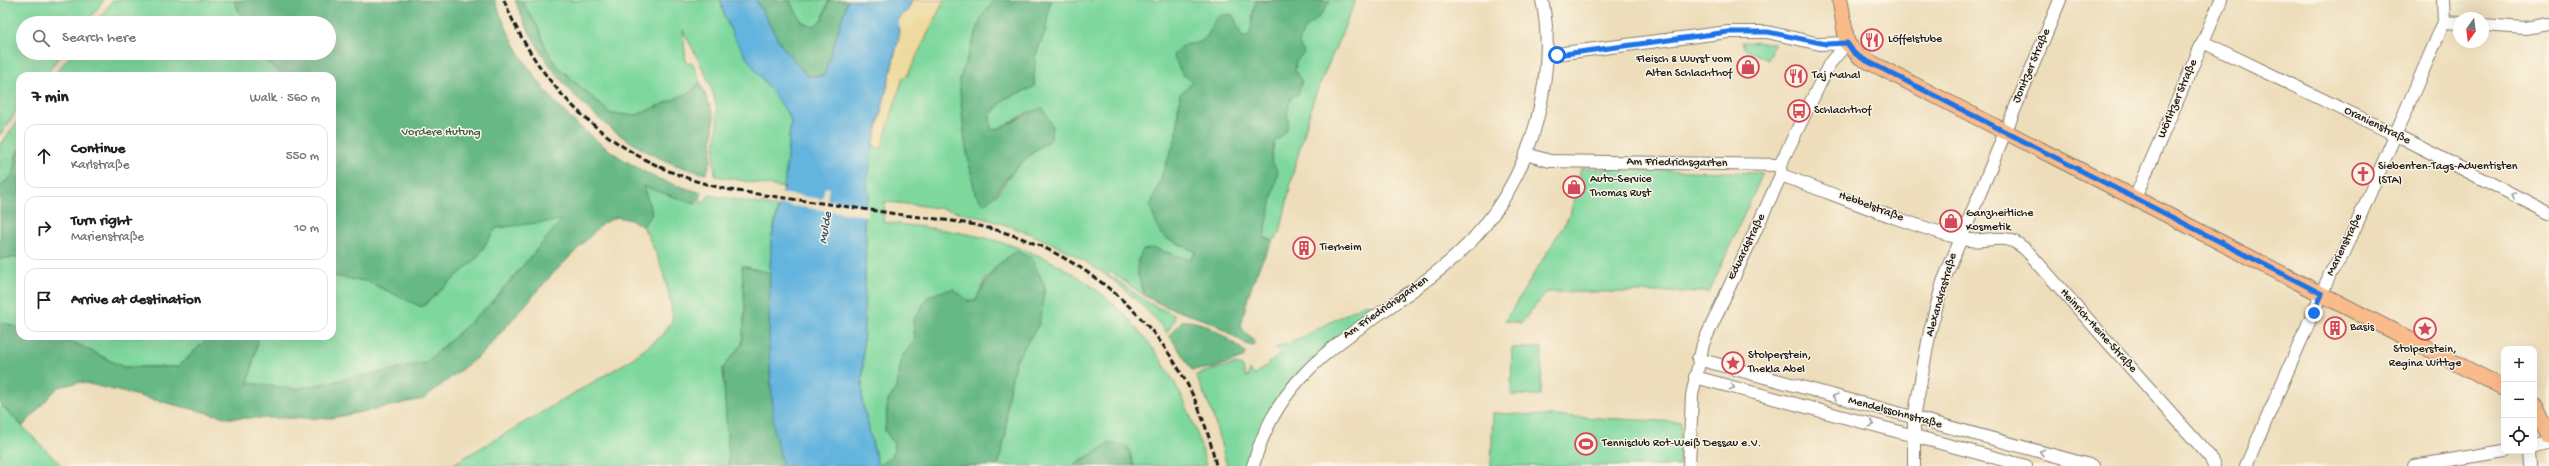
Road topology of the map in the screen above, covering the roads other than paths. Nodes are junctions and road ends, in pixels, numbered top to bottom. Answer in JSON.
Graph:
{"nodes":[{"id":1,"x":1542,"y":0,"type":"edge"},
{"id":2,"x":1841,"y":0,"type":"edge"},
{"id":3,"x":2060,"y":0,"type":"edge"},
{"id":4,"x":2220,"y":0,"type":"edge"},
{"id":5,"x":2443,"y":0,"type":"edge"},
{"id":6,"x":2444,"y":22,"type":"junction"},
{"id":7,"x":2453,"y":23,"type":"edge"},
{"id":8,"x":2549,"y":24,"type":"edge"},
{"id":9,"x":2489,"y":25,"type":"edge"},
{"id":10,"x":2203,"y":42,"type":"junction"},
{"id":11,"x":1847,"y":43,"type":"junction"},
{"id":12,"x":1548,"y":55,"type":"junction"},
{"id":13,"x":2005,"y":132,"type":"junction"},
{"id":14,"x":2396,"y":134,"type":"junction"},
{"id":15,"x":1526,"y":154,"type":"junction"},
{"id":16,"x":1780,"y":170,"type":"junction"},
{"id":17,"x":2135,"y":198,"type":"junction"},
{"id":18,"x":2549,"y":213,"type":"edge"},
{"id":19,"x":1960,"y":239,"type":"junction"},
{"id":20,"x":2322,"y":294,"type":"junction"},
{"id":21,"x":1698,"y":359,"type":"junction"},
{"id":22,"x":1695,"y":377,"type":"junction"},
{"id":23,"x":2501,"y":386,"type":"edge"},
{"id":24,"x":2537,"y":411,"type":"edge"},
{"id":25,"x":1914,"y":418,"type":"junction"},
{"id":26,"x":1915,"y":436,"type":"junction"},
{"id":27,"x":2549,"y":437,"type":"edge"},
{"id":28,"x":2549,"y":443,"type":"edge"},
{"id":29,"x":2537,"y":445,"type":"edge"},
{"id":30,"x":2501,"y":452,"type":"edge"},
{"id":31,"x":2528,"y":454,"type":"edge"},
{"id":32,"x":1253,"y":466,"type":"edge"},
{"id":33,"x":1689,"y":466,"type":"edge"},
{"id":34,"x":1914,"y":466,"type":"edge"},
{"id":35,"x":2026,"y":466,"type":"edge"},
{"id":36,"x":2093,"y":466,"type":"edge"},
{"id":37,"x":2214,"y":466,"type":"edge"},
{"id":38,"x":2246,"y":466,"type":"edge"},
{"id":39,"x":2414,"y":466,"type":"edge"},
{"id":40,"x":2529,"y":466,"type":"edge"}],
"edges":[{"from":1,"to":12,"type":"street","name":"Am Friedrichsgarten"},
{"from":2,"to":11,"type":"main road"},
{"from":3,"to":13,"type":"street","name":"Jonitzer Straße"},
{"from":4,"to":10,"type":"street","name":"Wörlitzer Straße"},
{"from":5,"to":6,"type":"street","name":"Marienstraße"},
{"from":6,"to":7,"type":"street"},
{"from":6,"to":14,"type":"street","name":"Marienstraße"},
{"from":8,"to":9,"type":"street"},
{"from":10,"to":14,"type":"street","name":"Oranienstraße"},
{"from":10,"to":17,"type":"street","name":"Wörlitzer Straße"},
{"from":11,"to":12,"type":"street"},
{"from":11,"to":13,"type":"main road"},
{"from":11,"to":16,"type":"street","name":"Eduardstraße"},
{"from":12,"to":15,"type":"street","name":"Am Friedrichsgarten"},
{"from":13,"to":17,"type":"main road"},
{"from":13,"to":19,"type":"street","name":"Alexandrastraße"},
{"from":18,"to":14,"type":"street","name":"Oranienstraße","one_way":true},
{"from":14,"to":20,"type":"street","name":"Marienstraße"},
{"from":15,"to":16,"type":"street","name":"Am Friedrichsgarten"},
{"from":15,"to":32,"type":"street","name":"Am Friedrichsgarten"},
{"from":16,"to":19,"type":"street","name":"Hebbelstraße"},
{"from":16,"to":21,"type":"street","name":"Eduardstraße"},
{"from":17,"to":20,"type":"main road"},
{"from":19,"to":25,"type":"street","name":"Alexandrastraße"},
{"from":19,"to":37,"type":"street","name":"Heinrich-Heine-Straße"},
{"from":20,"to":23,"type":"main road"},
{"from":20,"to":38,"type":"street","name":"Marienstraße"},
{"from":21,"to":22,"type":"street","name":"Eduardstraße"},
{"from":25,"to":21,"type":"street","name":"Mendelssohnstraße","one_way":true},
{"from":22,"to":26,"type":"street","name":"Mendelssohnstraße","one_way":true},
{"from":22,"to":33,"type":"street","name":"Eduardstraße"},
{"from":24,"to":27,"type":"main road"},
{"from":25,"to":26,"type":"street","name":"Alexandrastraße"},
{"from":36,"to":25,"type":"street","name":"Mendelssohnstraße","one_way":true},
{"from":26,"to":34,"type":"street","name":"Alexandrastraße"},
{"from":26,"to":35,"type":"street","name":"Mendelssohnstraße"},
{"from":28,"to":29,"type":"street"},
{"from":30,"to":39,"type":"street"},
{"from":31,"to":40,"type":"street"}]}
